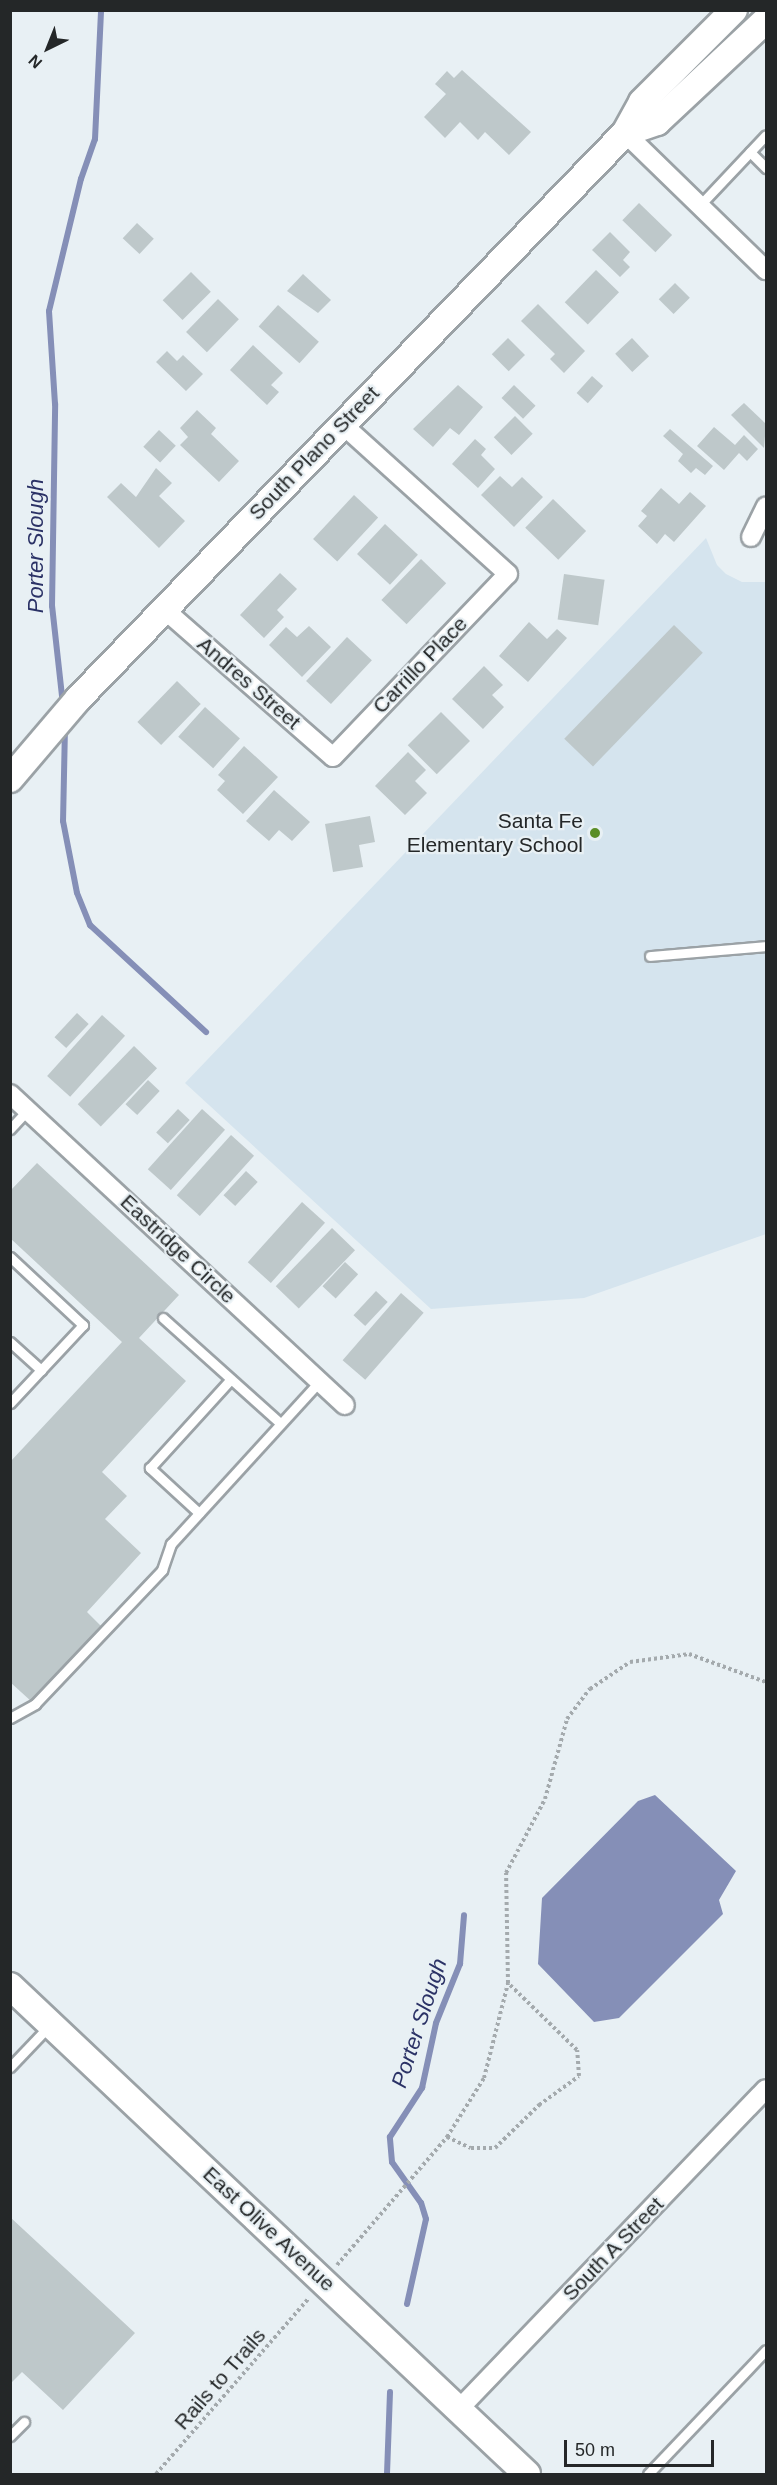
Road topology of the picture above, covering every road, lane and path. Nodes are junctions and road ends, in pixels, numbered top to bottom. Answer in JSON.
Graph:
{"nodes":[{"id":1,"x":734,"y":10,"type":"edge"},
{"id":2,"x":766,"y":20,"type":"edge"},
{"id":3,"x":625,"y":133,"type":"junction"},
{"id":4,"x":766,"y":135,"type":"edge"},
{"id":5,"x":750,"y":152,"type":"junction"},
{"id":6,"x":766,"y":168,"type":"edge"},
{"id":7,"x":700,"y":205,"type":"junction"},
{"id":8,"x":766,"y":270,"type":"edge"},
{"id":9,"x":342,"y":424,"type":"junction"},
{"id":10,"x":766,"y":506,"type":"edge"},
{"id":11,"x":751,"y":537,"type":"dead end"},
{"id":12,"x":165,"y":610,"type":"junction"},
{"id":13,"x":333,"y":756,"type":"joint"},
{"id":14,"x":10,"y":779,"type":"edge"},
{"id":15,"x":766,"y":946,"type":"edge"},
{"id":16,"x":650,"y":956,"type":"dead end"},
{"id":17,"x":10,"y":1094,"type":"edge"},
{"id":18,"x":28,"y":1110,"type":"junction"},
{"id":19,"x":10,"y":1129,"type":"edge"},
{"id":20,"x":10,"y":1257,"type":"edge"},
{"id":21,"x":164,"y":1318,"type":"dead end"},
{"id":22,"x":10,"y":1342,"type":"edge"},
{"id":23,"x":40,"y":1370,"type":"junction"},
{"id":24,"x":231,"y":1379,"type":"junction"},
{"id":25,"x":320,"y":1381,"type":"junction"},
{"id":26,"x":10,"y":1403,"type":"edge"},
{"id":27,"x":345,"y":1405,"type":"dead end"},
{"id":28,"x":280,"y":1423,"type":"junction"},
{"id":29,"x":199,"y":1513,"type":"junction"},
{"id":30,"x":766,"y":1682,"type":"edge"},
{"id":31,"x":10,"y":1718,"type":"edge"},
{"id":32,"x":508,"y":1983,"type":"junction"},
{"id":33,"x":10,"y":1986,"type":"edge"},
{"id":34,"x":51,"y":2023,"type":"junction"},
{"id":35,"x":10,"y":2067,"type":"edge"},
{"id":36,"x":766,"y":2089,"type":"edge"},
{"id":37,"x":447,"y":2137,"type":"junction"},
{"id":38,"x":344,"y":2257,"type":"dead end"},
{"id":39,"x":305,"y":2303,"type":"dead end"},
{"id":40,"x":766,"y":2350,"type":"edge"},
{"id":41,"x":459,"y":2409,"type":"junction"},
{"id":42,"x":24,"y":2422,"type":"dead end"},
{"id":43,"x":10,"y":2436,"type":"edge"},
{"id":44,"x":156,"y":2475,"type":"edge"},
{"id":45,"x":527,"y":2475,"type":"edge"},
{"id":46,"x":648,"y":2475,"type":"edge"}],
"edges":[{"from":1,"to":3,"type":"main road","name":"South Plano Street"},
{"from":2,"to":3,"type":"main road","name":"South Plano Street"},
{"from":3,"to":7,"type":"street"},
{"from":3,"to":9,"type":"main road","name":"South Plano Street"},
{"from":4,"to":5,"type":"lane"},
{"from":5,"to":6,"type":"lane"},
{"from":5,"to":7,"type":"lane"},
{"from":7,"to":8,"type":"street"},
{"from":9,"to":12,"type":"main road","name":"South Plano Street"},
{"from":9,"to":13,"type":"street","name":"Carrillo Place"},
{"from":10,"to":11,"type":"street"},
{"from":12,"to":13,"type":"street","name":"Andres Street"},
{"from":12,"to":14,"type":"main road","name":"South Plano Street"},
{"from":15,"to":16,"type":"lane"},
{"from":17,"to":18,"type":"street","name":"Eastridge Circle"},
{"from":18,"to":19,"type":"lane"},
{"from":18,"to":25,"type":"street","name":"Eastridge Circle"},
{"from":20,"to":23,"type":"lane"},
{"from":21,"to":24,"type":"lane"},
{"from":22,"to":23,"type":"lane"},
{"from":23,"to":26,"type":"lane"},
{"from":24,"to":28,"type":"lane"},
{"from":24,"to":29,"type":"lane"},
{"from":25,"to":27,"type":"street","name":"Eastridge Circle"},
{"from":25,"to":28,"type":"lane"},
{"from":28,"to":29,"type":"lane"},
{"from":29,"to":31,"type":"lane"},
{"from":30,"to":32,"type":"path"},
{"from":32,"to":37,"type":"path"},
{"from":32,"to":37,"type":"path"},
{"from":33,"to":34,"type":"main road","name":"East Olive Avenue"},
{"from":34,"to":35,"type":"lane"},
{"from":34,"to":41,"type":"main road","name":"East Olive Avenue"},
{"from":36,"to":41,"type":"street","name":"South A Street"},
{"from":37,"to":38,"type":"path"},
{"from":39,"to":44,"type":"path","name":"Rails to Trails"},
{"from":40,"to":46,"type":"lane"},
{"from":41,"to":45,"type":"main road","name":"East Olive Avenue"},
{"from":42,"to":43,"type":"lane"}]}
